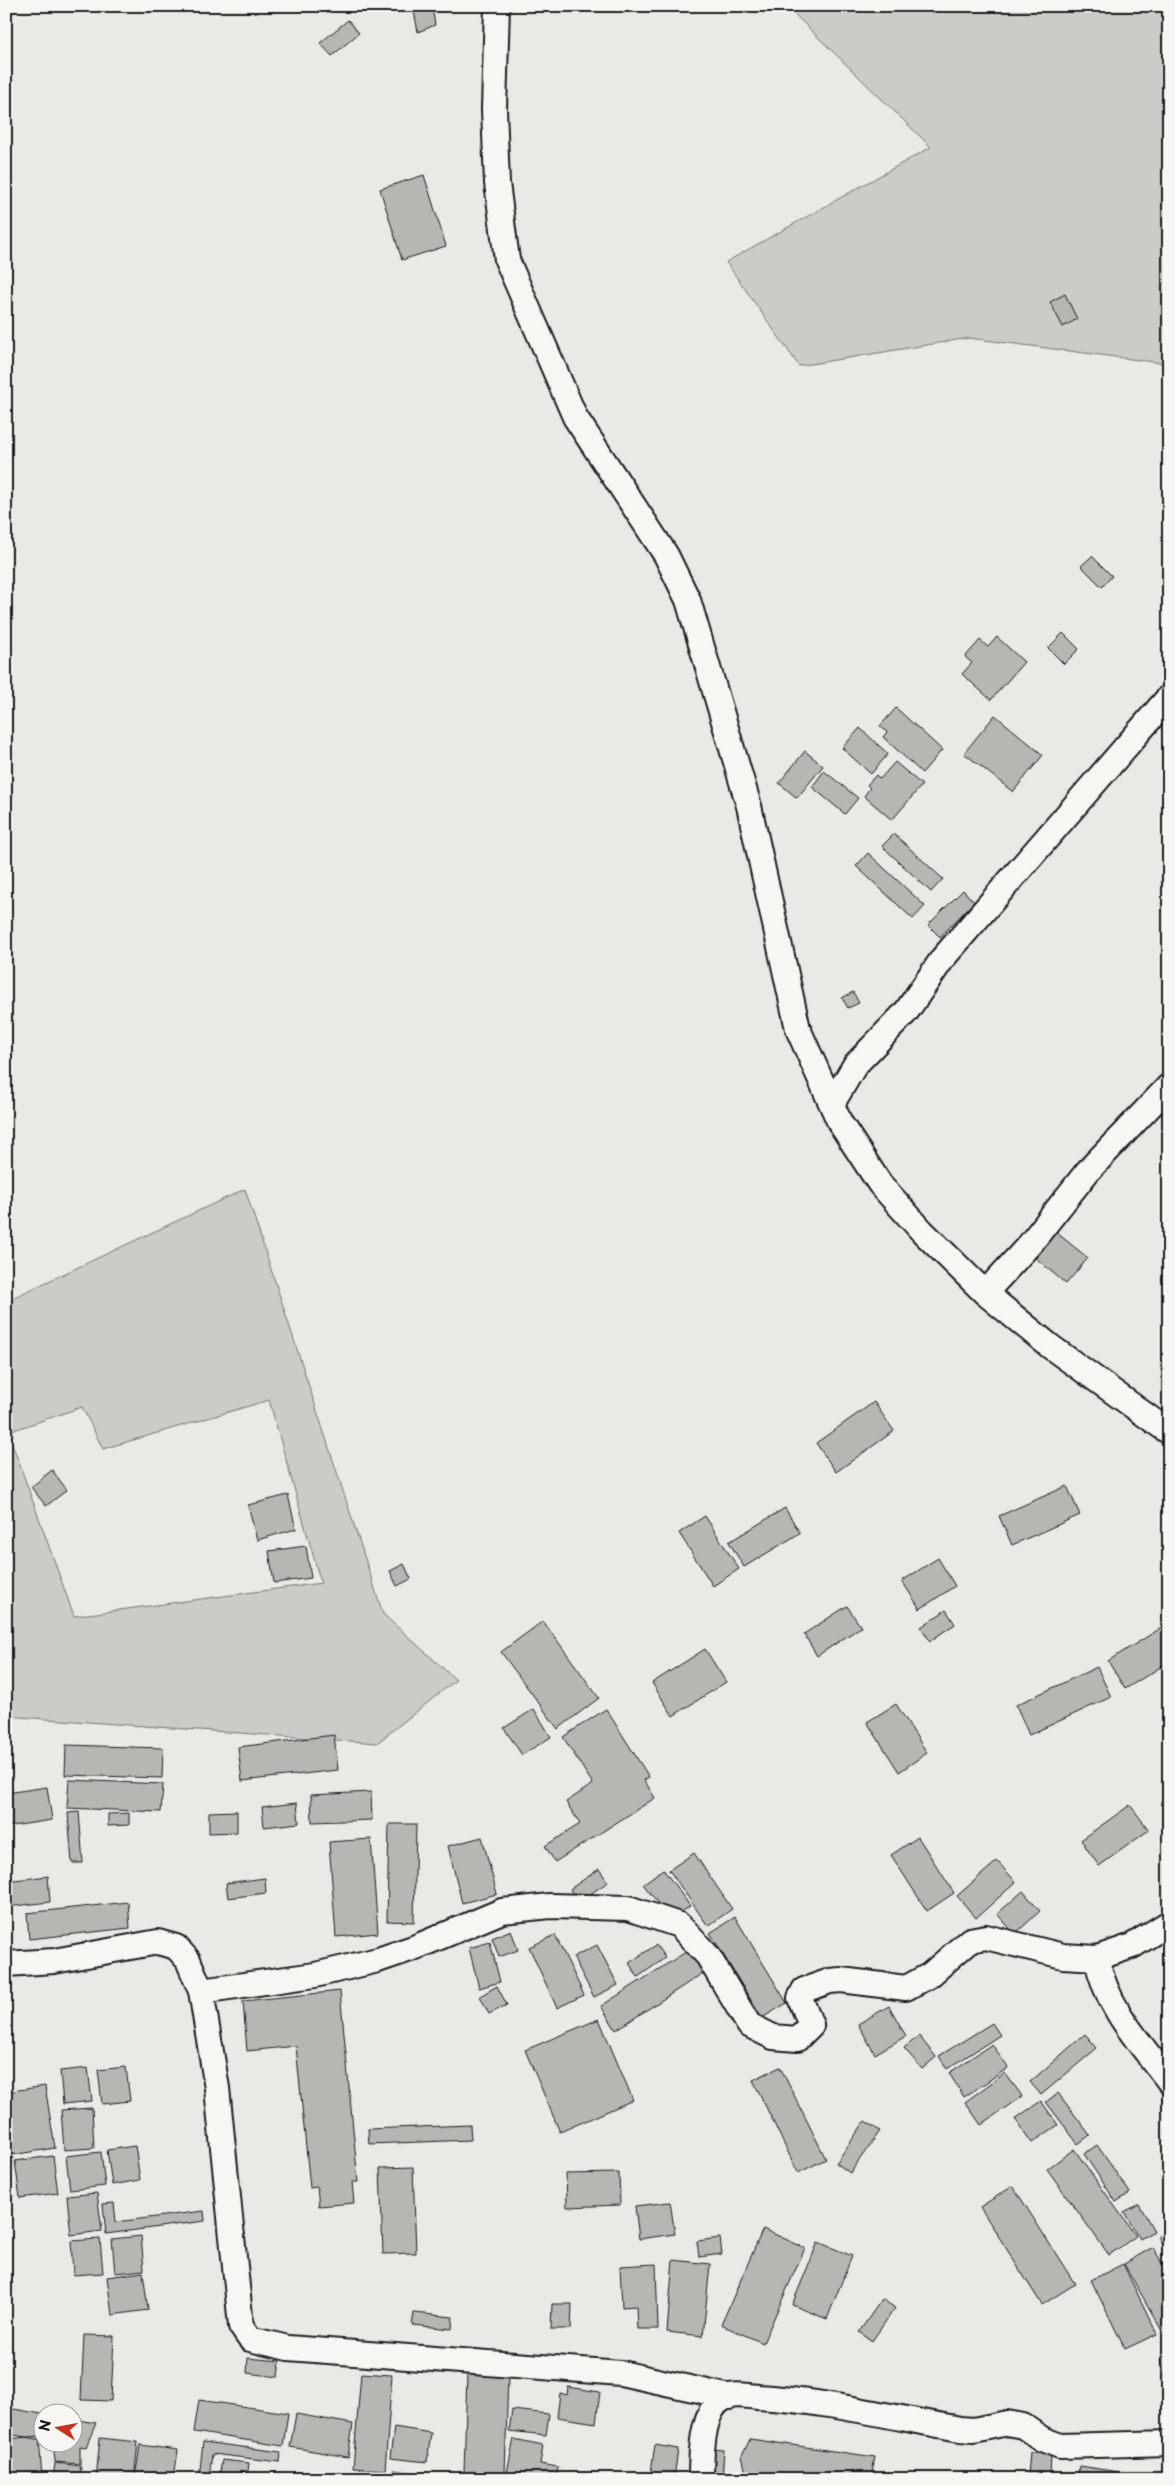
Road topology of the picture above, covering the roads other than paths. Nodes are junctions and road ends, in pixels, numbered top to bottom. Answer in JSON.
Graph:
{"nodes":[{"id":1,"x":497,"y":6,"type":"edge"},
{"id":2,"x":1169,"y":697,"type":"edge"},
{"id":3,"x":1164,"y":1100,"type":"edge"},
{"id":4,"x":832,"y":1104,"type":"junction"},
{"id":5,"x":985,"y":1293,"type":"junction"},
{"id":6,"x":1169,"y":1432,"type":"edge"},
{"id":7,"x":1169,"y":1923,"type":"edge"},
{"id":8,"x":1097,"y":1958,"type":"junction"},
{"id":9,"x":6,"y":1964,"type":"edge"},
{"id":10,"x":201,"y":1990,"type":"junction"},
{"id":11,"x":1169,"y":2081,"type":"edge"},
{"id":12,"x":730,"y":2396,"type":"junction"},
{"id":13,"x":1169,"y":2443,"type":"edge"},
{"id":14,"x":701,"y":2479,"type":"edge"}],
"edges":[{"from":1,"to":4,"type":"street"},
{"from":2,"to":4,"type":"street"},
{"from":3,"to":5,"type":"street"},
{"from":4,"to":5,"type":"street"},
{"from":5,"to":6,"type":"street"},
{"from":7,"to":8,"type":"street"},
{"from":8,"to":10,"type":"street"},
{"from":8,"to":11,"type":"street"},
{"from":9,"to":10,"type":"street"},
{"from":10,"to":12,"type":"street"},
{"from":12,"to":13,"type":"street"},
{"from":12,"to":14,"type":"street"}]}
